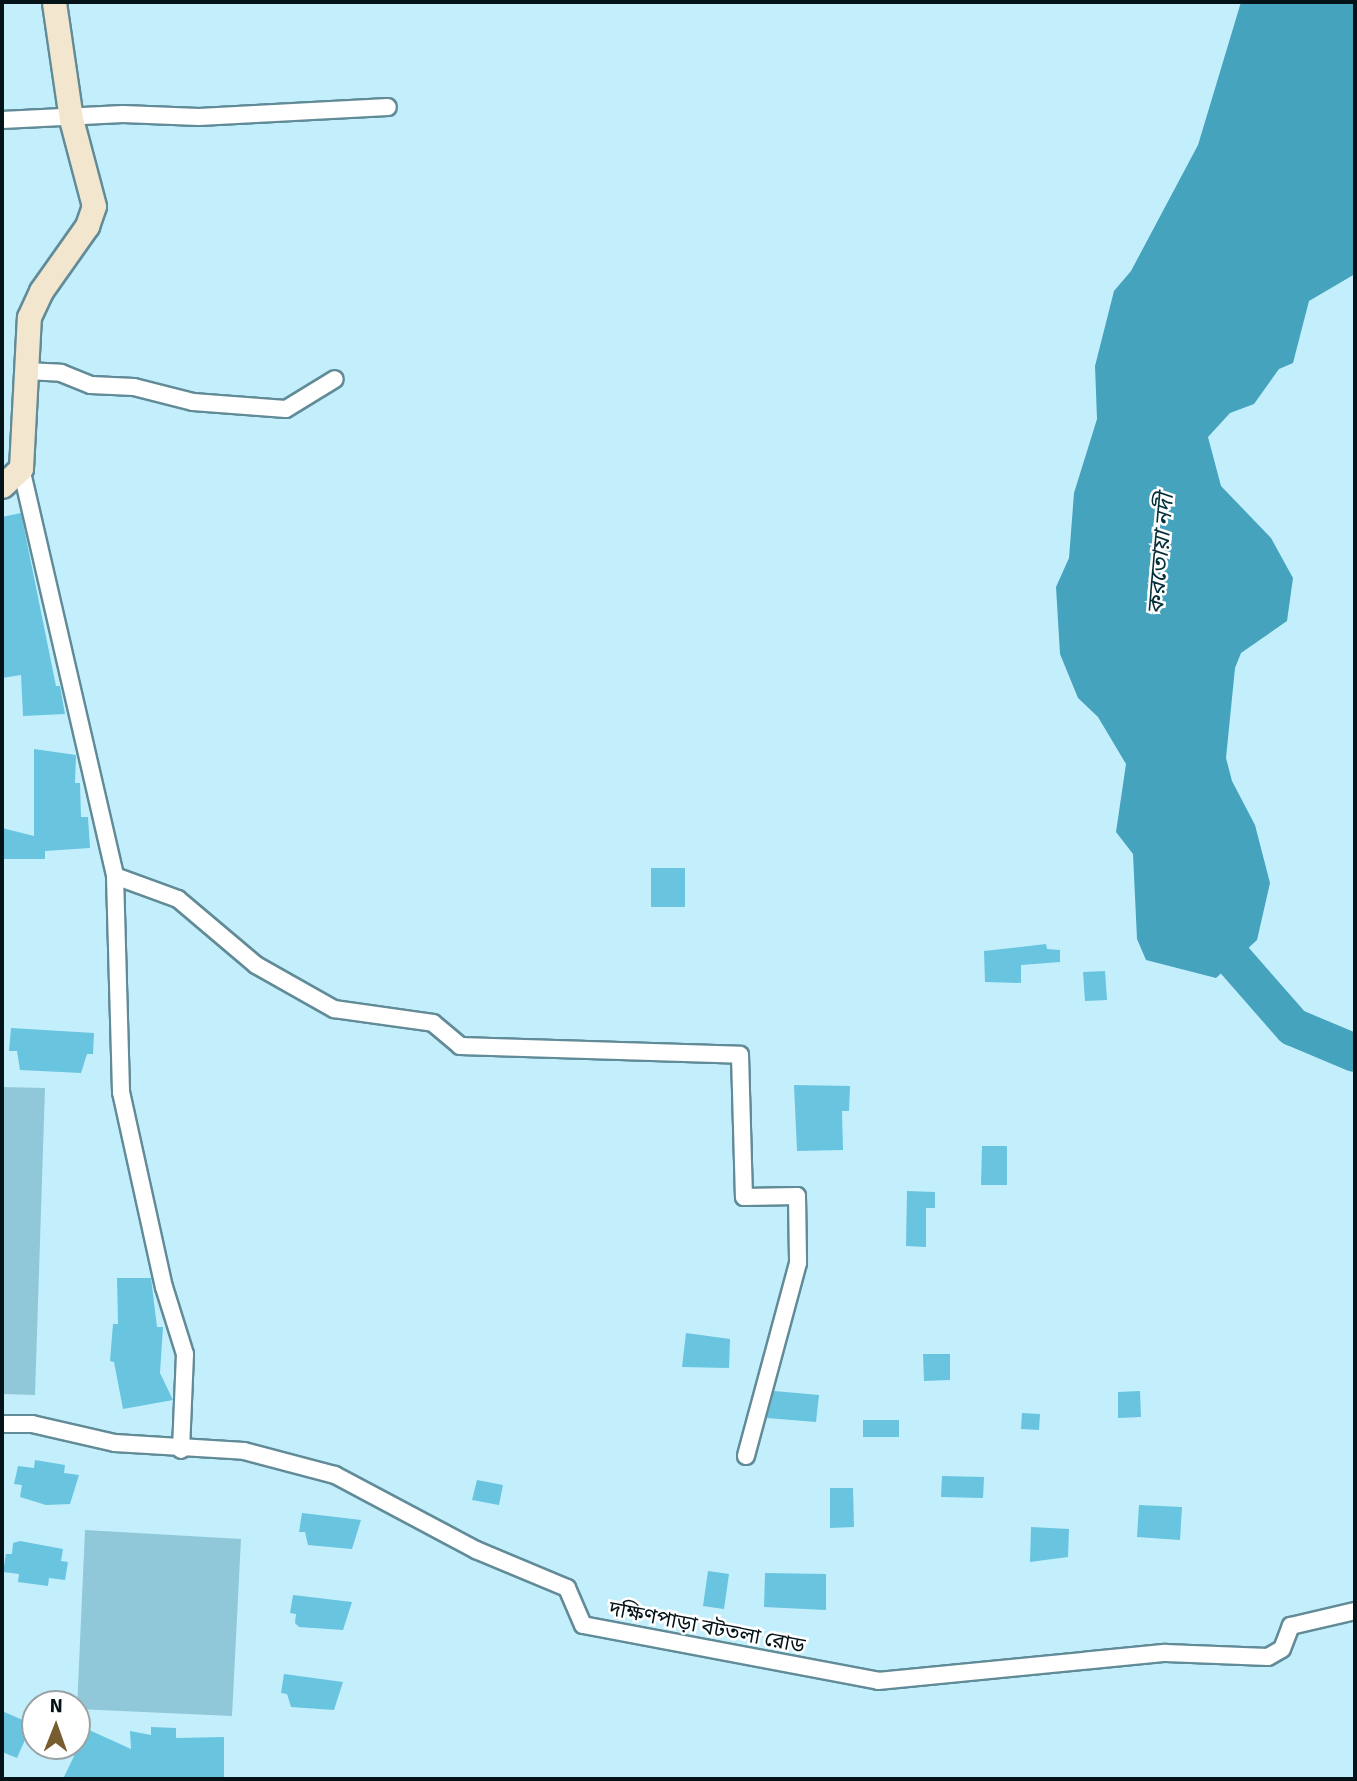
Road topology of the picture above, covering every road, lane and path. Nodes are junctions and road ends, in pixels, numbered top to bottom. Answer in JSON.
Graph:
{"nodes":[{"id":1,"x":54,"y":2,"type":"edge"},
{"id":2,"x":388,"y":107,"type":"dead end"},
{"id":3,"x":71,"y":119,"type":"junction"},
{"id":4,"x":2,"y":120,"type":"edge"},
{"id":5,"x":26,"y":371,"type":"junction"},
{"id":6,"x":335,"y":379,"type":"dead end"},
{"id":7,"x":22,"y":468,"type":"junction"},
{"id":8,"x":2,"y":486,"type":"edge"},
{"id":9,"x":115,"y":877,"type":"junction"},
{"id":10,"x":2,"y":1424,"type":"edge"},
{"id":11,"x":181,"y":1450,"type":"junction"},
{"id":12,"x":746,"y":1456,"type":"dead end"},
{"id":13,"x":1355,"y":1611,"type":"edge"}],
"edges":[{"from":1,"to":3,"type":"street"},
{"from":2,"to":3,"type":"street"},
{"from":3,"to":4,"type":"street"},
{"from":3,"to":5,"type":"street"},
{"from":5,"to":6,"type":"street"},
{"from":5,"to":7,"type":"street"},
{"from":7,"to":8,"type":"street"},
{"from":7,"to":9,"type":"street"},
{"from":9,"to":11,"type":"street"},
{"from":9,"to":12,"type":"street"},
{"from":10,"to":11,"type":"street","name":"দক্ষিণপাড়া বটতলা রোড"},
{"from":11,"to":13,"type":"street","name":"দক্ষিণপাড়া বটতলা রোড"}]}
